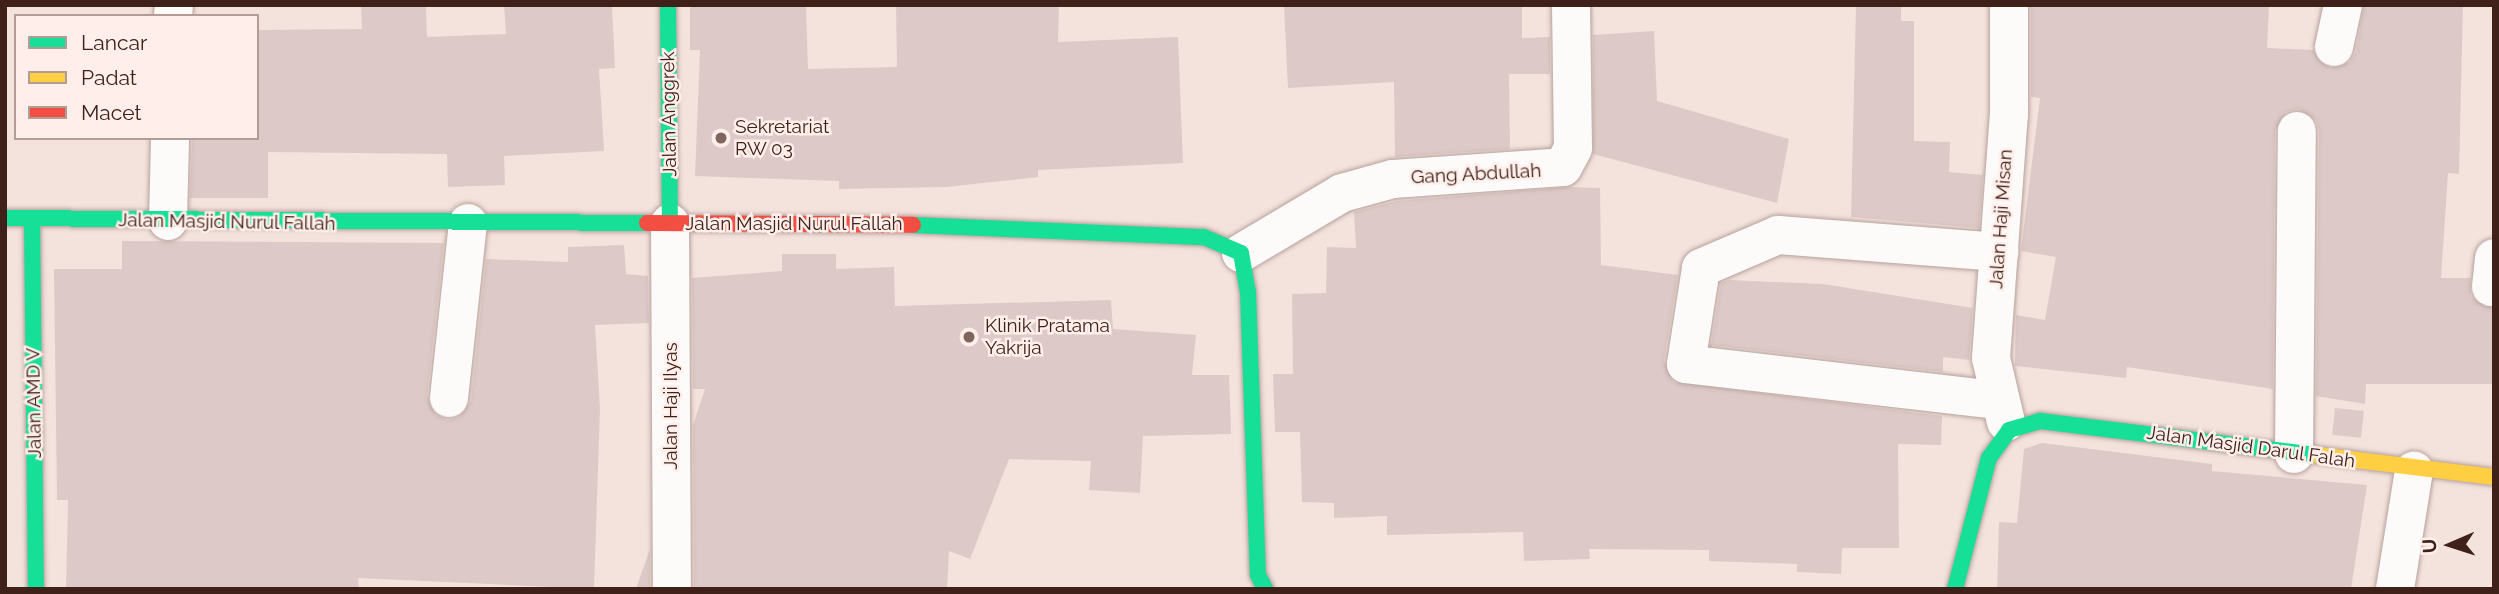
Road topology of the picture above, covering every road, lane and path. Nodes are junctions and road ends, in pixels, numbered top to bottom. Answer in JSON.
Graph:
{"nodes":[{"id":1,"x":668,"y":5,"type":"edge"},
{"id":2,"x":1571,"y":5,"type":"edge"},
{"id":3,"x":2009,"y":5,"type":"edge"},
{"id":4,"x":2343,"y":5,"type":"edge"},
{"id":5,"x":2334,"y":47,"type":"dead end"},
{"id":6,"x":2297,"y":131,"type":"dead end"},
{"id":7,"x":170,"y":140,"type":"edge"},
{"id":8,"x":5,"y":218,"type":"edge"},
{"id":9,"x":32,"y":218,"type":"junction"},
{"id":10,"x":168,"y":221,"type":"junction"},
{"id":11,"x":468,"y":223,"type":"junction"},
{"id":12,"x":670,"y":223,"type":"junction"},
{"id":13,"x":1998,"y":252,"type":"junction"},
{"id":14,"x":1241,"y":253,"type":"junction"},
{"id":15,"x":449,"y":398,"type":"dead end"},
{"id":16,"x":2003,"y":415,"type":"junction"},
{"id":17,"x":2294,"y":454,"type":"junction"},
{"id":18,"x":2414,"y":471,"type":"junction"},
{"id":19,"x":2494,"y":477,"type":"edge"},
{"id":20,"x":36,"y":589,"type":"edge"},
{"id":21,"x":672,"y":589,"type":"edge"},
{"id":22,"x":1265,"y":589,"type":"edge"},
{"id":23,"x":1955,"y":589,"type":"edge"},
{"id":24,"x":2395,"y":589,"type":"edge"}],
"edges":[{"from":1,"to":12,"type":"street","name":"Jalan Anggrek"},
{"from":2,"to":14,"type":"street","name":"Gang Abdullah"},
{"from":3,"to":13,"type":"street","name":"Jalan Haji Misan"},
{"from":4,"to":5,"type":"street"},
{"from":6,"to":17,"type":"street"},
{"from":7,"to":10,"type":"street"},
{"from":8,"to":9,"type":"street","name":"Jalan Masjid Nurul Fallah"},
{"from":9,"to":10,"type":"street","name":"Jalan Masjid Nurul Fallah"},
{"from":9,"to":20,"type":"street","name":"Jalan AMD V"},
{"from":10,"to":11,"type":"street","name":"Jalan Masjid Nurul Fallah"},
{"from":11,"to":12,"type":"street","name":"Jalan Masjid Nurul Fallah"},
{"from":11,"to":15,"type":"street"},
{"from":12,"to":14,"type":"street","name":"Jalan Masjid Nurul Fallah"},
{"from":12,"to":21,"type":"street","name":"Jalan Haji Ilyas"},
{"from":13,"to":16,"type":"street","name":"Jalan Haji Misan"},
{"from":13,"to":16,"type":"street"},
{"from":14,"to":22,"type":"street"},
{"from":16,"to":17,"type":"street","name":"Jalan Masjid Darul Falah"},
{"from":16,"to":23,"type":"street"},
{"from":17,"to":18,"type":"street","name":"Jalan Masjid Darul Falah"},
{"from":18,"to":19,"type":"street","name":"Jalan Masjid Darul Falah"},
{"from":18,"to":24,"type":"street"}]}
